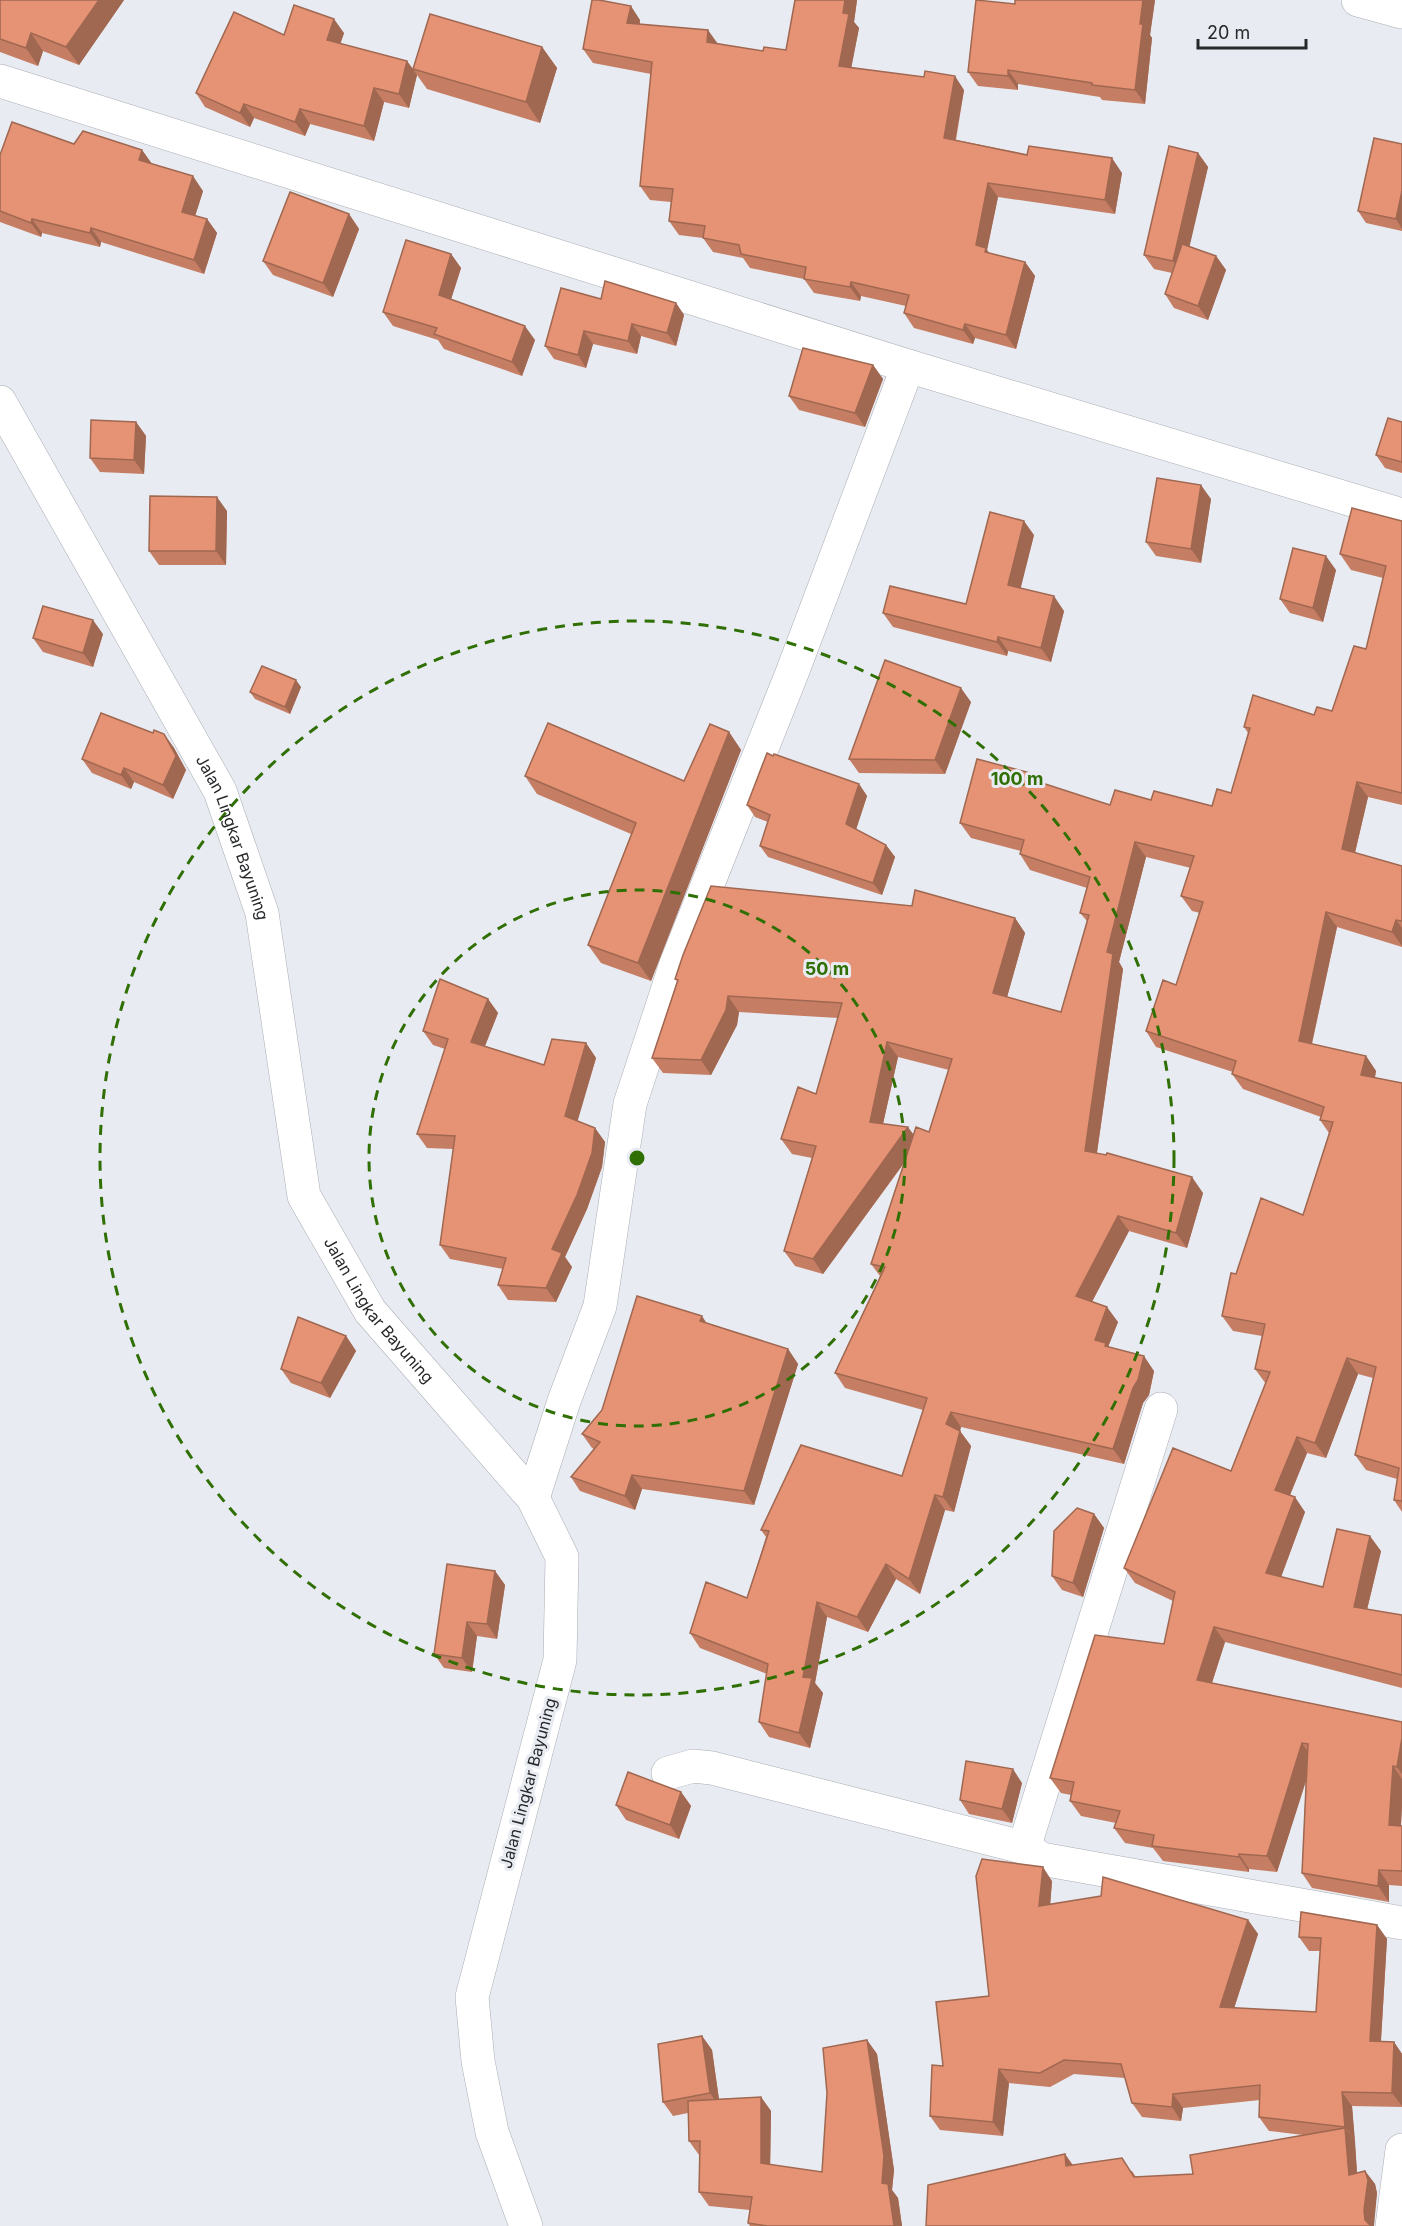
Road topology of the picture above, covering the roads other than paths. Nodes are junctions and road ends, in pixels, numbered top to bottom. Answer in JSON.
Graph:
{"nodes":[{"id":1,"x":1358,"y":0,"type":"edge"},
{"id":2,"x":1402,"y":12,"type":"edge"},
{"id":3,"x":0,"y":81,"type":"edge"},
{"id":4,"x":908,"y":366,"type":"junction"},
{"id":5,"x":0,"y":402,"type":"edge"},
{"id":6,"x":1402,"y":516,"type":"edge"},
{"id":7,"x":1161,"y":1409,"type":"dead end"},
{"id":8,"x":533,"y":1498,"type":"junction"},
{"id":9,"x":668,"y":1773,"type":"dead end"},
{"id":10,"x":1030,"y":1849,"type":"junction"},
{"id":11,"x":1402,"y":1923,"type":"edge"},
{"id":12,"x":1402,"y":2150,"type":"edge"},
{"id":13,"x":526,"y":2226,"type":"edge"},
{"id":14,"x":1392,"y":2226,"type":"edge"}],
"edges":[{"from":1,"to":2,"type":"main road"},
{"from":3,"to":4,"type":"main road"},
{"from":4,"to":6,"type":"main road"},
{"from":4,"to":8,"type":"main road"},
{"from":5,"to":8,"type":"main road","name":"Jalan Lingkar Bayuning"},
{"from":7,"to":10,"type":"main road"},
{"from":8,"to":13,"type":"main road","name":"Jalan Lingkar Bayuning"},
{"from":9,"to":10,"type":"main road"},
{"from":10,"to":11,"type":"main road"},
{"from":12,"to":14,"type":"main road"}]}
